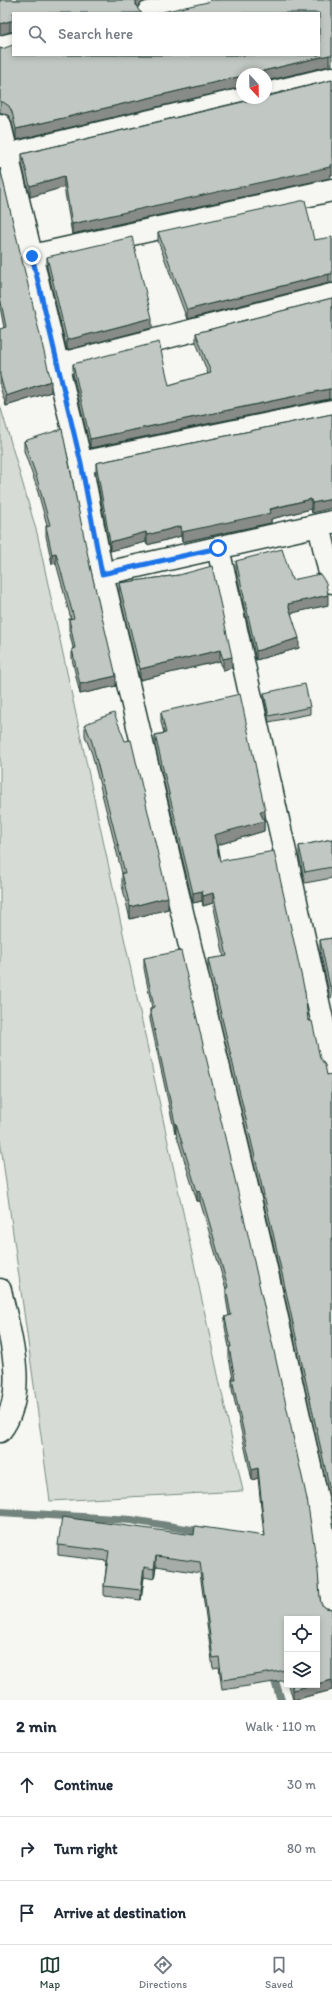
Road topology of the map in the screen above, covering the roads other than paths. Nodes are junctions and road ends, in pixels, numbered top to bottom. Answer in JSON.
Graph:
{"nodes":[{"id":1,"x":205,"y":0,"type":"edge"},
{"id":2,"x":152,"y":12,"type":"edge"},
{"id":3,"x":12,"y":44,"type":"edge"},
{"id":4,"x":0,"y":47,"type":"edge"},
{"id":5,"x":332,"y":78,"type":"edge"},
{"id":6,"x":272,"y":93,"type":"edge"},
{"id":7,"x":236,"y":101,"type":"edge"},
{"id":8,"x":0,"y":125,"type":"edge"},
{"id":9,"x":7,"y":155,"type":"junction"},
{"id":10,"x":332,"y":190,"type":"edge"},
{"id":11,"x":32,"y":256,"type":"junction"},
{"id":12,"x":332,"y":295,"type":"edge"},
{"id":13,"x":57,"y":365,"type":"junction"},
{"id":14,"x":332,"y":411,"type":"edge"},
{"id":15,"x":81,"y":463,"type":"junction"},
{"id":16,"x":326,"y":524,"type":"edge"},
{"id":17,"x":218,"y":548,"type":"junction"},
{"id":18,"x":102,"y":574,"type":"junction"},
{"id":19,"x":332,"y":582,"type":"edge"},
{"id":20,"x":332,"y":1065,"type":"edge"},
{"id":21,"x":0,"y":1290,"type":"edge"},
{"id":22,"x":0,"y":1431,"type":"edge"},
{"id":23,"x":331,"y":1580,"type":"edge"},
{"id":24,"x":332,"y":1607,"type":"edge"}],
"edges":[{"from":1,"to":2,"type":"street"},
{"from":3,"to":4,"type":"street"},
{"from":5,"to":6,"type":"street"},
{"from":7,"to":9,"type":"street"},
{"from":8,"to":9,"type":"street"},
{"from":9,"to":11,"type":"street"},
{"from":10,"to":11,"type":"street"},
{"from":11,"to":13,"type":"street"},
{"from":12,"to":13,"type":"street"},
{"from":13,"to":15,"type":"street"},
{"from":14,"to":15,"type":"street"},
{"from":15,"to":18,"type":"street"},
{"from":16,"to":17,"type":"street"},
{"from":16,"to":19,"type":"street"},
{"from":17,"to":18,"type":"street"},
{"from":17,"to":20,"type":"street"},
{"from":18,"to":23,"type":"street"},
{"from":21,"to":22,"type":"street"},
{"from":23,"to":24,"type":"street"}]}
